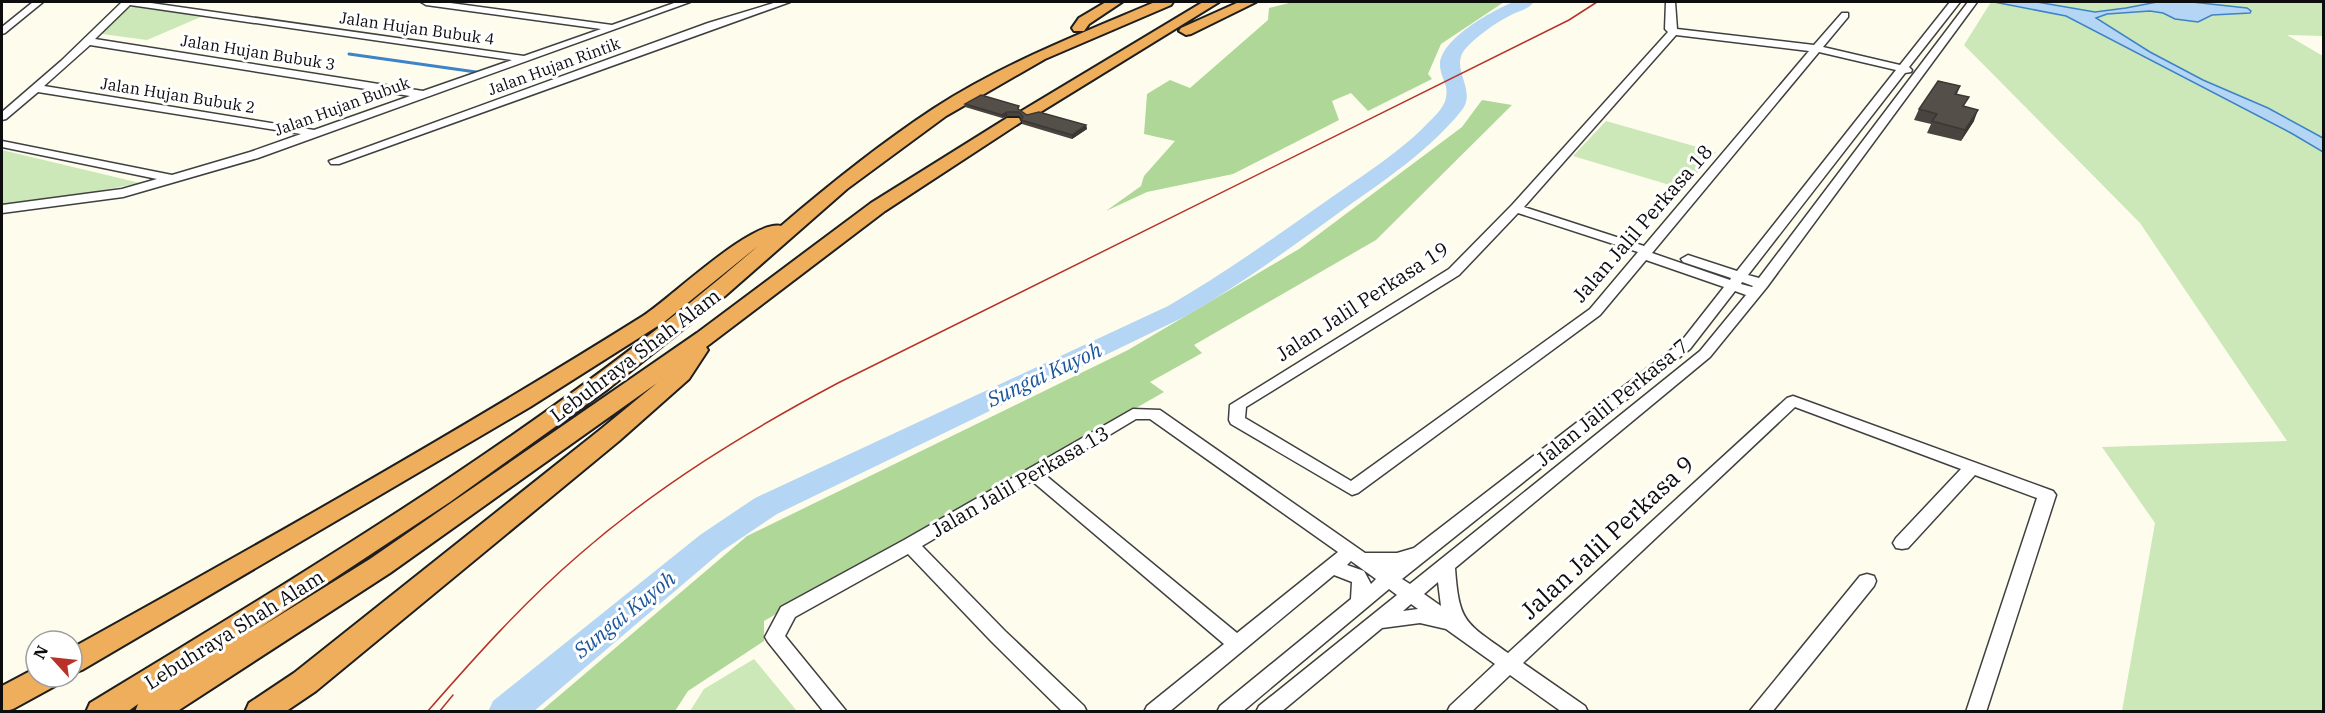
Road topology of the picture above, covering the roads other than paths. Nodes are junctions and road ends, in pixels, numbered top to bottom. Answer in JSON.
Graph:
{"nodes":[{"id":1,"x":38,"y":2,"type":"edge"},
{"id":2,"x":127,"y":2,"type":"edge"},
{"id":3,"x":426,"y":2,"type":"edge"},
{"id":4,"x":685,"y":2,"type":"edge"},
{"id":5,"x":785,"y":2,"type":"edge"},
{"id":6,"x":1115,"y":2,"type":"edge"},
{"id":7,"x":1135,"y":2,"type":"edge"},
{"id":8,"x":1166,"y":2,"type":"edge"},
{"id":9,"x":1212,"y":2,"type":"edge"},
{"id":10,"x":1250,"y":2,"type":"edge"},
{"id":11,"x":1670,"y":2,"type":"edge"},
{"id":12,"x":1955,"y":2,"type":"edge"},
{"id":13,"x":1972,"y":2,"type":"edge"},
{"id":14,"x":1845,"y":15,"type":"dead end"},
{"id":15,"x":614,"y":27,"type":"junction"},
{"id":16,"x":1079,"y":28,"type":"junction"},
{"id":17,"x":2,"y":31,"type":"edge"},
{"id":18,"x":1676,"y":33,"type":"junction"},
{"id":19,"x":86,"y":41,"type":"junction"},
{"id":20,"x":1818,"y":48,"type":"junction"},
{"id":21,"x":1116,"y":58,"type":"junction"},
{"id":22,"x":526,"y":59,"type":"junction"},
{"id":23,"x":1901,"y":68,"type":"junction"},
{"id":24,"x":1010,"y":71,"type":"junction"},
{"id":25,"x":1918,"y":72,"type":"junction"},
{"id":26,"x":35,"y":88,"type":"junction"},
{"id":27,"x":425,"y":95,"type":"junction"},
{"id":28,"x":2,"y":117,"type":"edge"},
{"id":29,"x":316,"y":134,"type":"junction"},
{"id":30,"x":2,"y":144,"type":"edge"},
{"id":31,"x":335,"y":161,"type":"dead end"},
{"id":32,"x":175,"y":179,"type":"junction"},
{"id":33,"x":1516,"y":208,"type":"junction"},
{"id":34,"x":2,"y":209,"type":"edge"},
{"id":35,"x":795,"y":223,"type":"junction"},
{"id":36,"x":1647,"y":251,"type":"junction"},
{"id":37,"x":1736,"y":281,"type":"junction"},
{"id":38,"x":1759,"y":289,"type":"junction"},
{"id":39,"x":705,"y":338,"type":"junction"},
{"id":40,"x":1972,"y":468,"type":"junction"},
{"id":41,"x":1034,"y":474,"type":"junction"},
{"id":42,"x":1352,"y":489,"type":"joint"},
{"id":43,"x":1902,"y":543,"type":"dead end"},
{"id":44,"x":910,"y":545,"type":"junction"},
{"id":45,"x":1423,"y":551,"type":"junction"},
{"id":46,"x":1355,"y":556,"type":"junction"},
{"id":47,"x":1446,"y":563,"type":"junction"},
{"id":48,"x":1330,"y":568,"type":"junction"},
{"id":49,"x":1389,"y":579,"type":"junction"},
{"id":50,"x":1867,"y":581,"type":"dead end"},
{"id":51,"x":1409,"y":593,"type":"junction"},
{"id":52,"x":1360,"y":603,"type":"junction"},
{"id":53,"x":1374,"y":622,"type":"junction"},
{"id":54,"x":1460,"y":628,"type":"junction"},
{"id":55,"x":1237,"y":644,"type":"junction"},
{"id":56,"x":84,"y":655,"type":"edge"},
{"id":57,"x":1509,"y":663,"type":"junction"},
{"id":58,"x":24,"y":688,"type":"edge"},
{"id":59,"x":2,"y":700,"type":"edge"},
{"id":60,"x":101,"y":711,"type":"edge"},
{"id":61,"x":150,"y":711,"type":"edge"},
{"id":62,"x":260,"y":711,"type":"edge"},
{"id":63,"x":837,"y":711,"type":"edge"},
{"id":64,"x":1077,"y":711,"type":"edge"},
{"id":65,"x":1154,"y":711,"type":"edge"},
{"id":66,"x":1227,"y":711,"type":"edge"},
{"id":67,"x":1266,"y":711,"type":"edge"},
{"id":68,"x":1457,"y":711,"type":"edge"},
{"id":69,"x":1578,"y":711,"type":"edge"},
{"id":70,"x":1759,"y":711,"type":"edge"},
{"id":71,"x":1976,"y":711,"type":"edge"}],
"edges":[{"from":1,"to":17,"type":"street"},
{"from":2,"to":19,"type":"street"},
{"from":2,"to":22,"type":"street","name":"Jalan Hujan Bubuk 4"},
{"from":3,"to":15,"type":"street"},
{"from":4,"to":15,"type":"street","name":"Jalan Hujan Bubuk"},
{"from":5,"to":31,"type":"street","name":"Jalan Hujan Rintik"},
{"from":6,"to":16,"type":"highway"},
{"from":7,"to":16,"type":"highway"},
{"from":8,"to":24,"type":"highway","name":"Lebuhraya Shah Alam"},
{"from":9,"to":21,"type":"highway","name":"Lebuhraya Shah Alam"},
{"from":10,"to":21,"type":"highway"},
{"from":11,"to":18,"type":"street"},
{"from":12,"to":23,"type":"street","name":"Jalan Jalil Perkasa 7"},
{"from":13,"to":25,"type":"street","name":"Jalan Jalil Perkasa 7"},
{"from":14,"to":20,"type":"street","name":"Jalan Jalil Perkasa 18"},
{"from":15,"to":22,"type":"street","name":"Jalan Hujan Bubuk"},
{"from":16,"to":24,"type":"highway"},
{"from":18,"to":20,"type":"street"},
{"from":18,"to":33,"type":"street","name":"Jalan Jalil Perkasa 19"},
{"from":19,"to":26,"type":"street"},
{"from":19,"to":27,"type":"street","name":"Jalan Hujan Bubuk 3"},
{"from":20,"to":23,"type":"street"},
{"from":20,"to":36,"type":"street","name":"Jalan Jalil Perkasa 18"},
{"from":21,"to":39,"type":"highway","name":"Lebuhraya Shah Alam"},
{"from":22,"to":27,"type":"street","name":"Jalan Hujan Bubuk"},
{"from":23,"to":25,"type":"street"},
{"from":23,"to":37,"type":"street","name":"Jalan Jalil Perkasa 7"},
{"from":24,"to":35,"type":"highway","name":"Lebuhraya Shah Alam"},
{"from":25,"to":38,"type":"street","name":"Jalan Jalil Perkasa 7"},
{"from":26,"to":28,"type":"street"},
{"from":26,"to":29,"type":"street","name":"Jalan Hujan Bubuk 2"},
{"from":27,"to":29,"type":"street","name":"Jalan Hujan Bubuk"},
{"from":29,"to":32,"type":"street","name":"Jalan Hujan Bubuk"},
{"from":30,"to":32,"type":"street"},
{"from":32,"to":34,"type":"street","name":"Jalan Hujan Bubuk"},
{"from":33,"to":36,"type":"street"},
{"from":33,"to":42,"type":"street","name":"Jalan Jalil Perkasa 19"},
{"from":35,"to":56,"type":"highway"},
{"from":35,"to":60,"type":"highway","name":"Lebuhraya Shah Alam"},
{"from":36,"to":37,"type":"street"},
{"from":36,"to":42,"type":"street","name":"Jalan Jalil Perkasa 18"},
{"from":37,"to":38,"type":"street"},
{"from":37,"to":45,"type":"street","name":"Jalan Jalil Perkasa 7"},
{"from":38,"to":47,"type":"street","name":"Jalan Jalil Perkasa 7"},
{"from":39,"to":61,"type":"highway","name":"Lebuhraya Shah Alam"},
{"from":39,"to":62,"type":"highway"},
{"from":40,"to":43,"type":"street"},
{"from":40,"to":57,"type":"street","name":"Jalan Jalil Perkasa 9"},
{"from":40,"to":71,"type":"street"},
{"from":41,"to":44,"type":"street","name":"Jalan Jalil Perkasa 13"},
{"from":41,"to":46,"type":"street","name":"Jalan Jalil Perkasa 13"},
{"from":41,"to":55,"type":"street"},
{"from":44,"to":63,"type":"street","name":"Jalan Jalil Perkasa 13"},
{"from":44,"to":64,"type":"street"},
{"from":45,"to":46,"type":"street"},
{"from":45,"to":49,"type":"street","name":"Jalan Jalil Perkasa 7"},
{"from":46,"to":48,"type":"street"},
{"from":46,"to":49,"type":"street","name":"Jalan Jalil Perkasa 13"},
{"from":47,"to":51,"type":"street","name":"Jalan Jalil Perkasa 7"},
{"from":47,"to":54,"type":"street"},
{"from":48,"to":52,"type":"street"},
{"from":48,"to":55,"type":"street"},
{"from":49,"to":51,"type":"street","name":"Jalan Jalil Perkasa 13"},
{"from":49,"to":52,"type":"street","name":"Jalan Jalil Perkasa 7"},
{"from":50,"to":70,"type":"street"},
{"from":51,"to":53,"type":"street","name":"Jalan Jalil Perkasa 7"},
{"from":51,"to":54,"type":"street","name":"Jalan Jalil Perkasa 13"},
{"from":52,"to":66,"type":"street","name":"Jalan Jalil Perkasa 7"},
{"from":53,"to":54,"type":"street"},
{"from":53,"to":67,"type":"street","name":"Jalan Jalil Perkasa 7"},
{"from":54,"to":57,"type":"street","name":"Jalan Jalil Perkasa 13"},
{"from":55,"to":65,"type":"street"},
{"from":57,"to":68,"type":"street","name":"Jalan Jalil Perkasa 9"},
{"from":57,"to":69,"type":"street","name":"Jalan Jalil Perkasa 13"},
{"from":58,"to":59,"type":"highway"}]}
